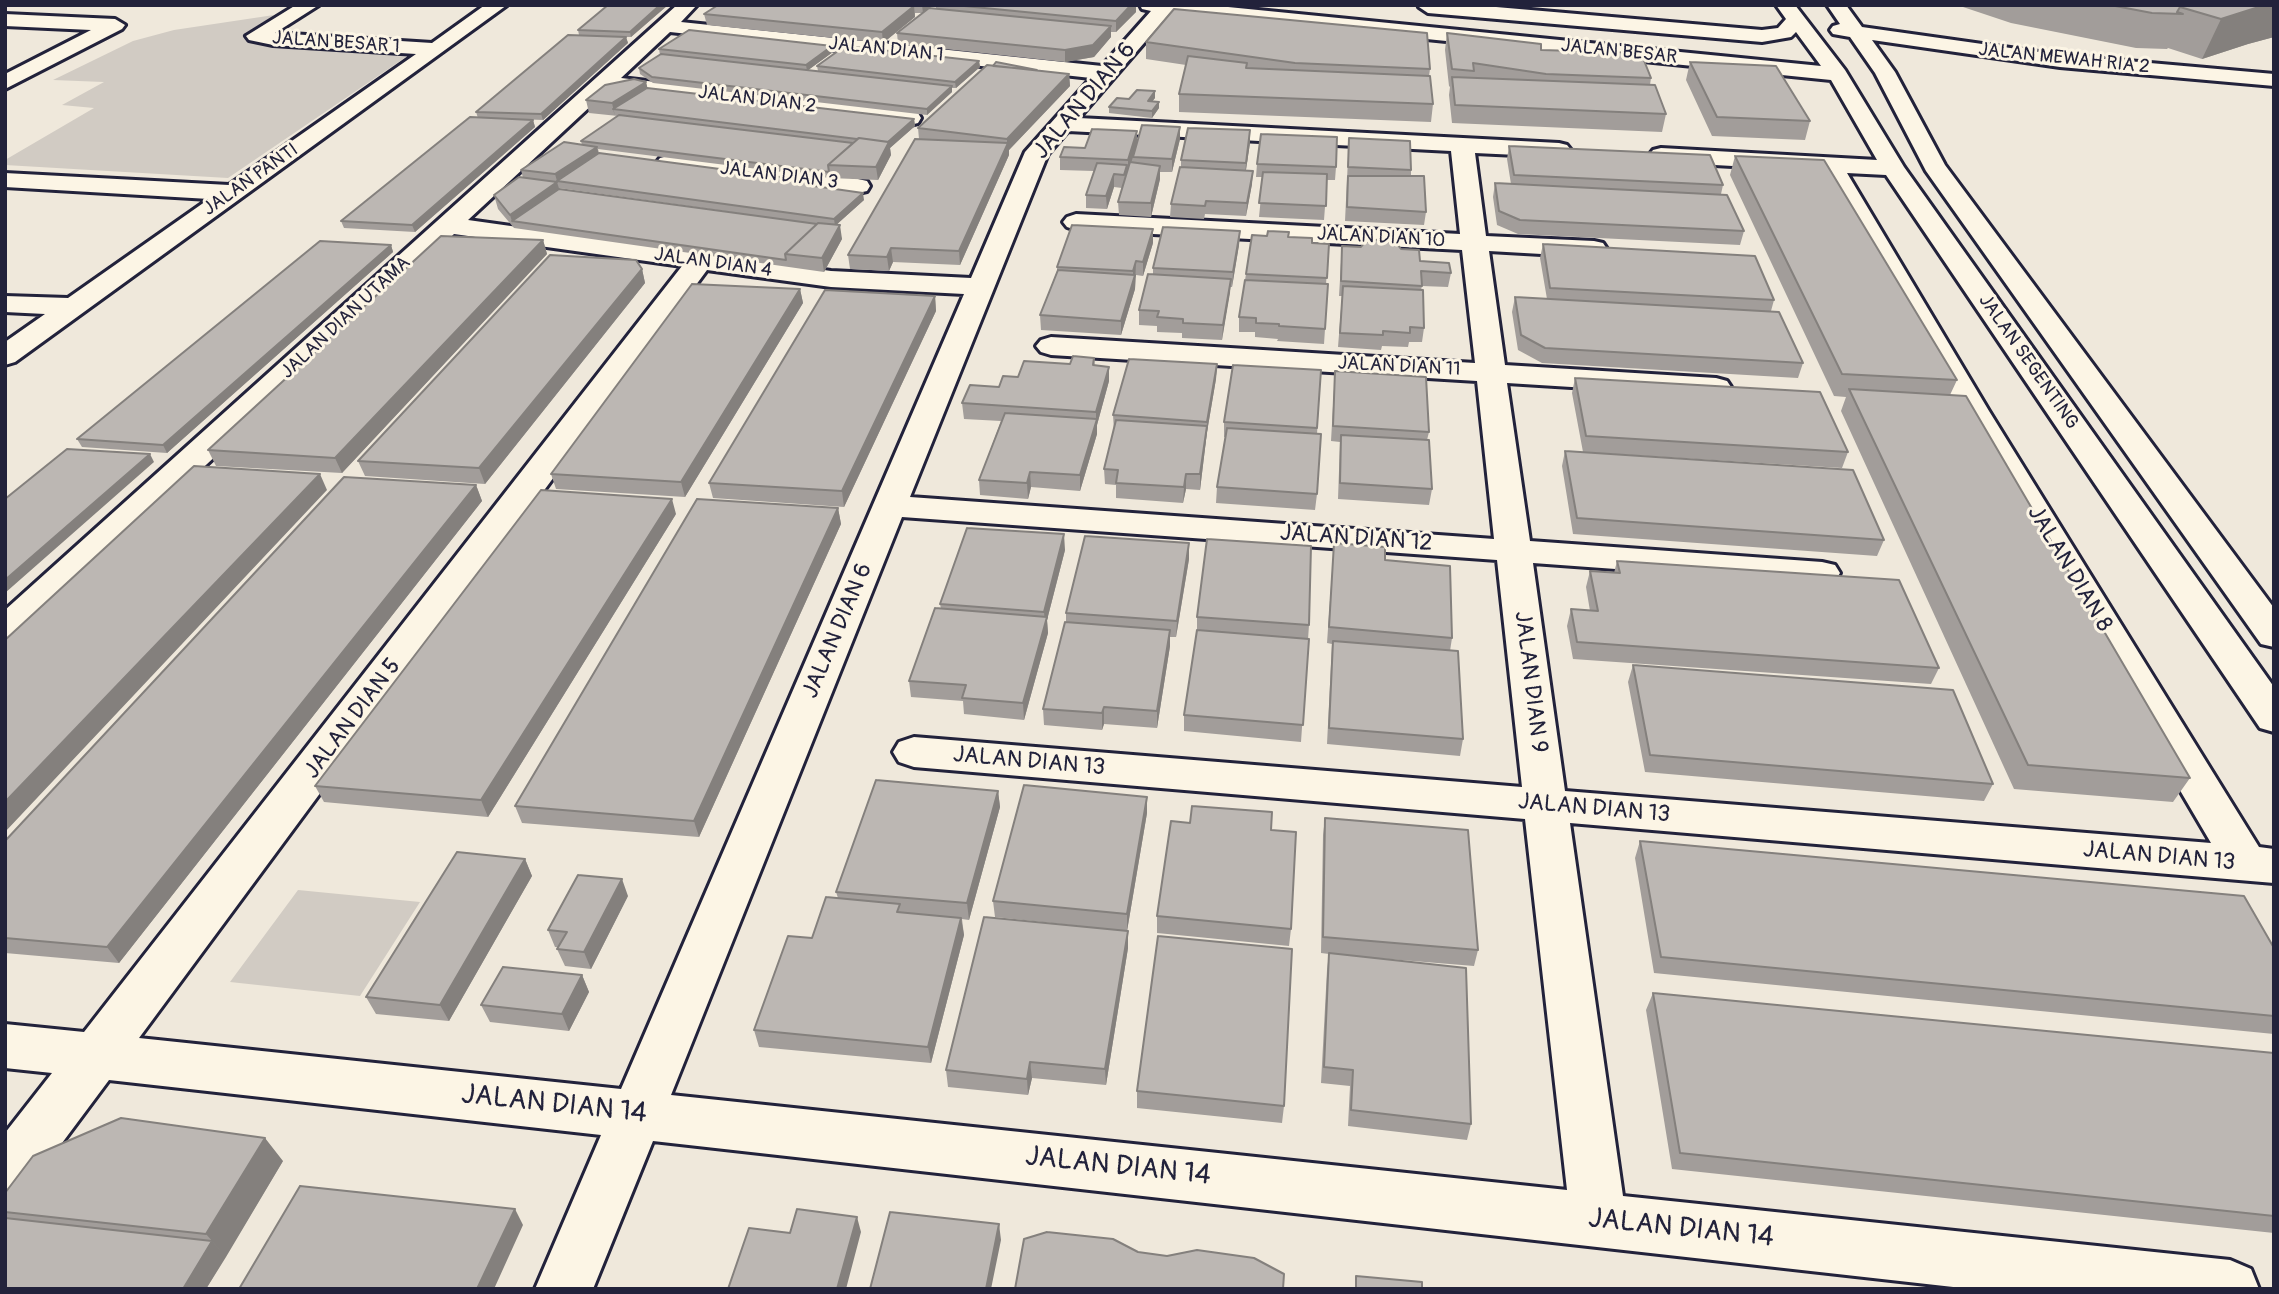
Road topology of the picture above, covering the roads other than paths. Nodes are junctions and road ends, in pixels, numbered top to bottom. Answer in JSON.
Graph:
{"nodes":[{"id":1,"x":310,"y":5,"type":"edge"},
{"id":2,"x":498,"y":5,"type":"edge"},
{"id":3,"x":688,"y":5,"type":"edge"},
{"id":4,"x":1412,"y":5,"type":"edge"},
{"id":5,"x":1836,"y":5,"type":"edge"},
{"id":6,"x":1844,"y":5,"type":"edge"},
{"id":7,"x":1157,"y":6,"type":"edge"},
{"id":8,"x":1595,"y":14,"type":"edge"},
{"id":9,"x":1790,"y":14,"type":"edge"},
{"id":10,"x":5,"y":20,"type":"edge"},
{"id":11,"x":665,"y":26,"type":"junction"},
{"id":12,"x":1856,"y":33,"type":"junction"},
{"id":13,"x":1817,"y":47,"type":"junction"},
{"id":14,"x":435,"y":50,"type":"junction"},
{"id":15,"x":1974,"y":50,"type":"junction"},
{"id":16,"x":1107,"y":73,"type":"junction"},
{"id":17,"x":1838,"y":74,"type":"junction"},
{"id":18,"x":2274,"y":80,"type":"edge"},
{"id":19,"x":604,"y":82,"type":"junction"},
{"id":20,"x":5,"y":83,"type":"edge"},
{"id":21,"x":910,"y":118,"type":"edge"},
{"id":22,"x":1062,"y":124,"type":"junction"},
{"id":23,"x":1916,"y":131,"type":"junction"},
{"id":24,"x":1462,"y":145,"type":"junction"},
{"id":25,"x":534,"y":146,"type":"junction"},
{"id":26,"x":561,"y":149,"type":"edge"},
{"id":27,"x":1588,"y":151,"type":"edge"},
{"id":28,"x":1643,"y":154,"type":"edge"},
{"id":29,"x":642,"y":159,"type":"edge"},
{"id":30,"x":1830,"y":164,"type":"junction"},
{"id":31,"x":1893,"y":168,"type":"junction"},
{"id":32,"x":5,"y":180,"type":"edge"},
{"id":33,"x":858,"y":186,"type":"edge"},
{"id":34,"x":233,"y":193,"type":"junction"},
{"id":35,"x":1076,"y":222,"type":"edge"},
{"id":36,"x":447,"y":225,"type":"junction"},
{"id":37,"x":1474,"y":243,"type":"junction"},
{"id":38,"x":1620,"y":251,"type":"edge"},
{"id":39,"x":700,"y":261,"type":"junction"},
{"id":40,"x":981,"y":287,"type":"junction"},
{"id":41,"x":5,"y":304,"type":"edge"},
{"id":42,"x":74,"y":307,"type":"junction"},
{"id":43,"x":1051,"y":346,"type":"dead end"},
{"id":44,"x":5,"y":356,"type":"edge"},
{"id":45,"x":1490,"y":373,"type":"junction"},
{"id":46,"x":1748,"y":388,"type":"edge"},
{"id":47,"x":890,"y":506,"type":"junction"},
{"id":48,"x":1513,"y":551,"type":"junction"},
{"id":49,"x":1822,"y":573,"type":"edge"},
{"id":50,"x":5,"y":631,"type":"edge"},
{"id":51,"x":2274,"y":635,"type":"edge"},
{"id":52,"x":2274,"y":718,"type":"edge"},
{"id":53,"x":914,"y":752,"type":"dead end"},
{"id":54,"x":1546,"y":805,"type":"junction"},
{"id":55,"x":2260,"y":865,"type":"edge"},
{"id":56,"x":5,"y":1046,"type":"edge"},
{"id":57,"x":97,"y":1056,"type":"junction"},
{"id":58,"x":637,"y":1114,"type":"junction"},
{"id":59,"x":5,"y":1176,"type":"edge"},
{"id":60,"x":1598,"y":1220,"type":"junction"},
{"id":61,"x":564,"y":1289,"type":"edge"},
{"id":62,"x":2230,"y":1289,"type":"edge"}],
"edges":[{"from":1,"to":14,"type":"street","name":"JALAN BESAR 1"},
{"from":2,"to":14,"type":"street","name":"JALAN PANTI"},
{"from":3,"to":11,"type":"street","name":"JALAN DIAN UTAMA"},
{"from":4,"to":8,"type":"street","name":"JALAN BESAR"},
{"from":5,"to":12,"type":"street","name":"JALAN SEGENTING"},
{"from":6,"to":15,"type":"street"},
{"from":7,"to":16,"type":"street","name":"JALAN DIAN 6"},
{"from":7,"to":17,"type":"street","name":"JALAN BESAR"},
{"from":8,"to":9,"type":"street","name":"JALAN BESAR"},
{"from":9,"to":12,"type":"street"},
{"from":9,"to":13,"type":"street","name":"JALAN SEGENTING"},
{"from":10,"to":20,"type":"street"},
{"from":11,"to":16,"type":"street","name":"JALAN DIAN 1"},
{"from":11,"to":19,"type":"street","name":"JALAN DIAN UTAMA"},
{"from":12,"to":13,"type":"street"},
{"from":12,"to":15,"type":"street","name":"JALAN MEWAH RIA 2"},
{"from":12,"to":23,"type":"street","name":"JALAN SEGENTING"},
{"from":13,"to":17,"type":"street","name":"JALAN SEGENTING"},
{"from":14,"to":34,"type":"street","name":"JALAN PANTI"},
{"from":15,"to":18,"type":"street","name":"JALAN MEWAH RIA 2"},
{"from":15,"to":23,"type":"street"},
{"from":16,"to":22,"type":"street","name":"JALAN DIAN 6"},
{"from":17,"to":31,"type":"street","name":"JALAN SEGENTING"},
{"from":19,"to":21,"type":"street","name":"JALAN DIAN 2"},
{"from":19,"to":25,"type":"street","name":"JALAN DIAN UTAMA"},
{"from":22,"to":24,"type":"street"},
{"from":22,"to":40,"type":"street","name":"JALAN DIAN 6"},
{"from":23,"to":31,"type":"street"},
{"from":23,"to":51,"type":"street","name":"JALAN SEGENTING"},
{"from":24,"to":27,"type":"street"},
{"from":24,"to":37,"type":"street","name":"JALAN DIAN 9"},
{"from":25,"to":26,"type":"street"},
{"from":25,"to":36,"type":"street","name":"JALAN DIAN UTAMA"},
{"from":28,"to":30,"type":"street"},
{"from":29,"to":33,"type":"street","name":"JALAN DIAN 3"},
{"from":30,"to":31,"type":"street"},
{"from":30,"to":55,"type":"street","name":"JALAN DIAN 8"},
{"from":31,"to":52,"type":"street","name":"JALAN SEGENTING"},
{"from":32,"to":34,"type":"street"},
{"from":34,"to":42,"type":"street","name":"JALAN PANTI"},
{"from":35,"to":37,"type":"street","name":"JALAN DIAN 10"},
{"from":36,"to":39,"type":"street","name":"JALAN DIAN 4"},
{"from":36,"to":50,"type":"street","name":"JALAN DIAN UTAMA"},
{"from":37,"to":38,"type":"street","name":"JALAN DIAN 10"},
{"from":37,"to":45,"type":"street","name":"JALAN DIAN 9"},
{"from":39,"to":40,"type":"street","name":"JALAN DIAN 4"},
{"from":39,"to":57,"type":"street","name":"JALAN DIAN 5"},
{"from":40,"to":47,"type":"street","name":"JALAN DIAN 6"},
{"from":41,"to":42,"type":"street"},
{"from":42,"to":44,"type":"street","name":"JALAN PANTI"},
{"from":43,"to":45,"type":"street","name":"JALAN DIAN 11"},
{"from":45,"to":46,"type":"street","name":"JALAN DIAN 11"},
{"from":45,"to":48,"type":"street","name":"JALAN DIAN 9"},
{"from":47,"to":48,"type":"street","name":"JALAN DIAN 12"},
{"from":47,"to":58,"type":"street","name":"JALAN DIAN 6"},
{"from":48,"to":49,"type":"street","name":"JALAN DIAN 12"},
{"from":48,"to":54,"type":"street","name":"JALAN DIAN 9"},
{"from":53,"to":54,"type":"street","name":"JALAN DIAN 13"},
{"from":54,"to":55,"type":"street","name":"JALAN DIAN 13"},
{"from":54,"to":60,"type":"street","name":"JALAN DIAN 9"},
{"from":56,"to":57,"type":"street","name":"JALAN DIAN 14"},
{"from":57,"to":58,"type":"street","name":"JALAN DIAN 14"},
{"from":57,"to":59,"type":"street","name":"JALAN DIAN 5"},
{"from":58,"to":60,"type":"street","name":"JALAN DIAN 14"},
{"from":58,"to":61,"type":"street","name":"JALAN DIAN 6"},
{"from":60,"to":62,"type":"street","name":"JALAN DIAN 14"}]}
